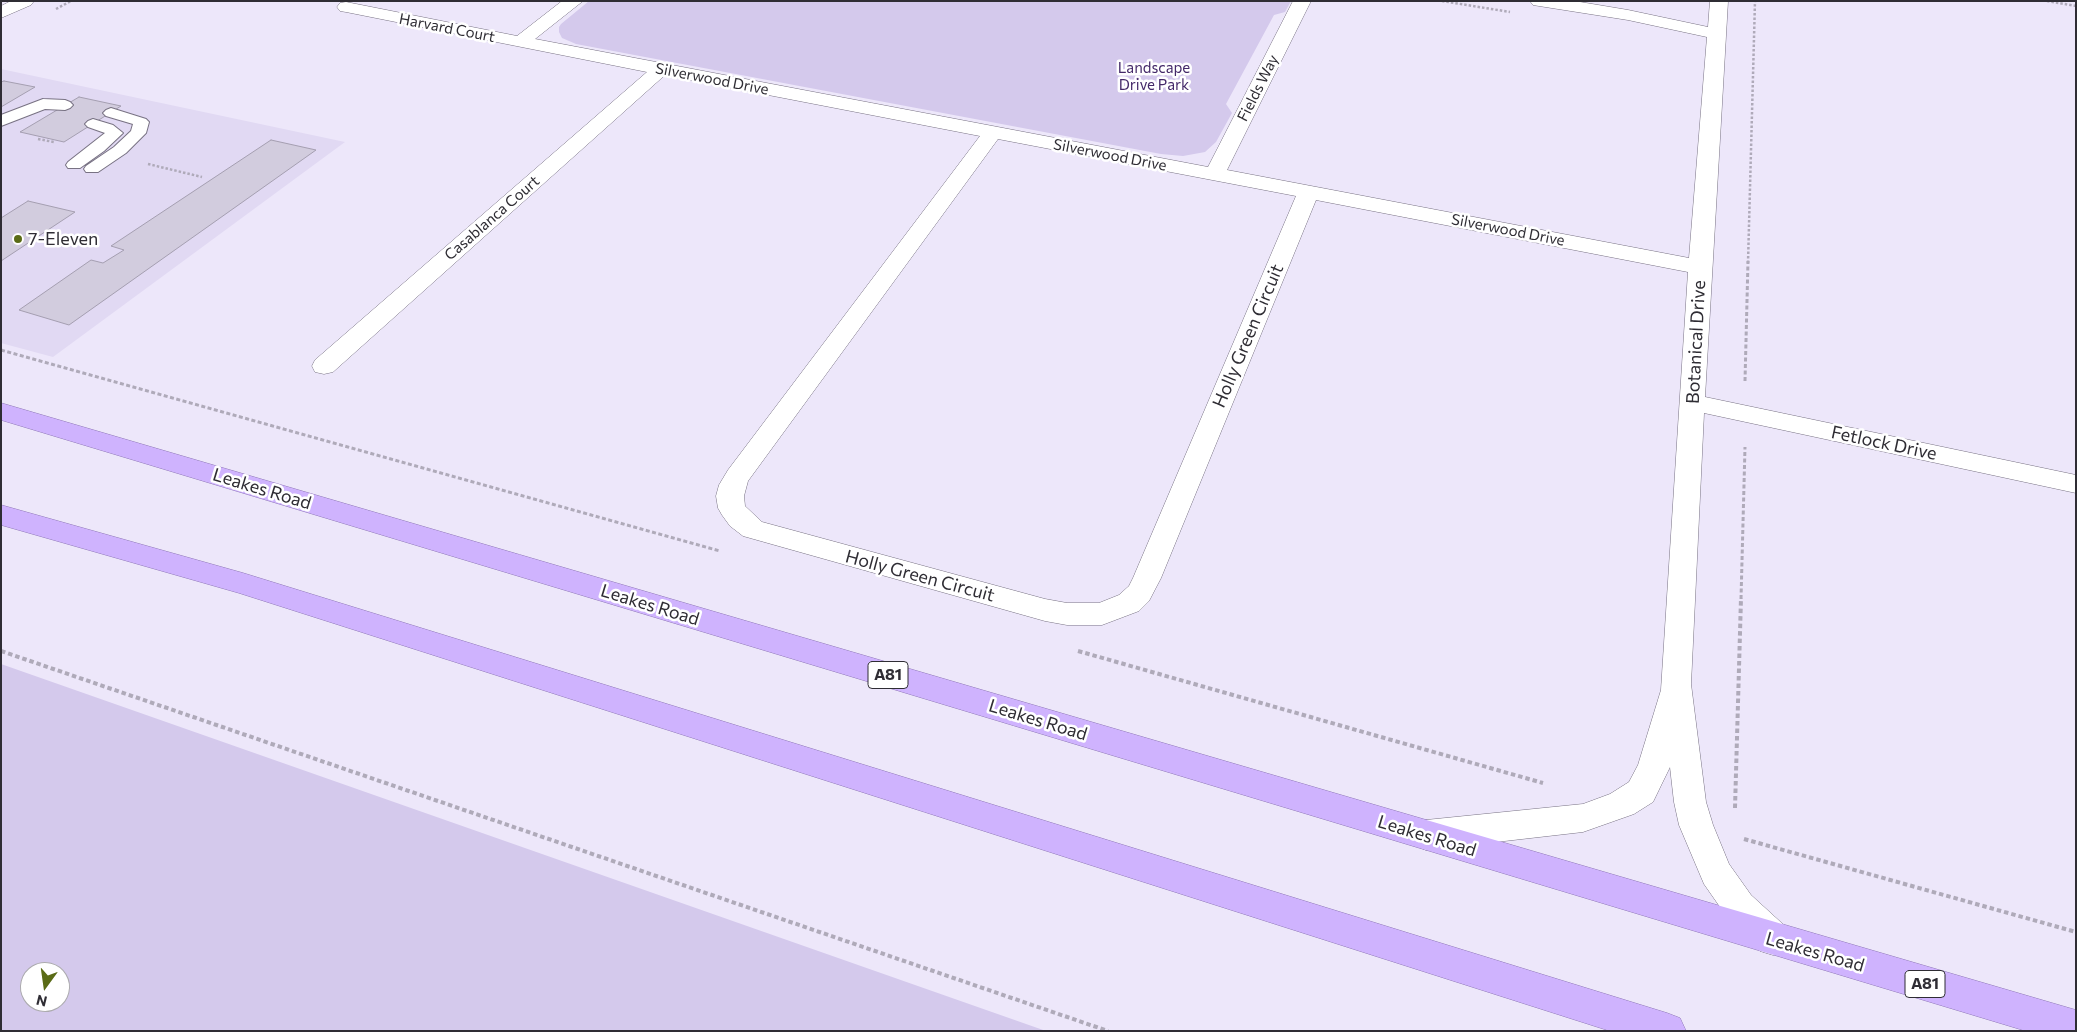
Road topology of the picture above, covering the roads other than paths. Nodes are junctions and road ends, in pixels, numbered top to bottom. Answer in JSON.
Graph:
{"nodes":[{"id":1,"x":25,"y":1,"type":"edge"},
{"id":2,"x":574,"y":1,"type":"edge"},
{"id":3,"x":1302,"y":1,"type":"edge"},
{"id":4,"x":1538,"y":1,"type":"edge"},
{"id":5,"x":346,"y":7,"type":"dead end"},
{"id":6,"x":1,"y":13,"type":"edge"},
{"id":7,"x":1718,"y":19,"type":"edge"},
{"id":8,"x":520,"y":42,"type":"junction"},
{"id":9,"x":660,"y":69,"type":"junction"},
{"id":10,"x":14,"y":100,"type":"dead end"},
{"id":11,"x":65,"y":105,"type":"dead end"},
{"id":12,"x":111,"y":113,"type":"dead end"},
{"id":13,"x":47,"y":116,"type":"dead end"},
{"id":14,"x":5,"y":119,"type":"edge"},
{"id":15,"x":93,"y":124,"type":"dead end"},
{"id":16,"x":993,"y":132,"type":"junction"},
{"id":17,"x":74,"y":165,"type":"dead end"},
{"id":18,"x":92,"y":170,"type":"dead end"},
{"id":19,"x":1214,"y":174,"type":"junction"},
{"id":20,"x":1309,"y":192,"type":"junction"},
{"id":21,"x":1700,"y":267,"type":"junction"},
{"id":22,"x":324,"y":366,"type":"dead end"},
{"id":23,"x":1692,"y":402,"type":"junction"},
{"id":24,"x":1,"y":411,"type":"edge"},
{"id":25,"x":2076,"y":484,"type":"edge"},
{"id":26,"x":1,"y":515,"type":"edge"},
{"id":27,"x":1676,"y":684,"type":"junction"},
{"id":28,"x":1425,"y":835,"type":"junction"},
{"id":29,"x":1774,"y":940,"type":"junction"},
{"id":30,"x":2076,"y":1028,"type":"edge"},
{"id":31,"x":1666,"y":1031,"type":"edge"}],
"edges":[{"from":1,"to":6,"type":"street"},
{"from":2,"to":8,"type":"street"},
{"from":3,"to":19,"type":"street","name":"Fields Way"},
{"from":4,"to":7,"type":"street"},
{"from":5,"to":8,"type":"street","name":"Harvard Court"},
{"from":7,"to":21,"type":"street","name":"Botanical Drive"},
{"from":8,"to":9,"type":"street","name":"Silverwood Drive"},
{"from":9,"to":16,"type":"street","name":"Silverwood Drive"},
{"from":9,"to":22,"type":"street","name":"Casablanca Court"},
{"from":10,"to":14,"type":"lane"},
{"from":11,"to":14,"type":"lane"},
{"from":12,"to":18,"type":"lane"},
{"from":13,"to":14,"type":"lane"},
{"from":15,"to":17,"type":"lane"},
{"from":16,"to":19,"type":"street","name":"Silverwood Drive"},
{"from":16,"to":20,"type":"street","name":"Holly Green Circuit"},
{"from":19,"to":20,"type":"street","name":"Silverwood Drive"},
{"from":20,"to":21,"type":"street","name":"Silverwood Drive"},
{"from":21,"to":23,"type":"street","name":"Botanical Drive"},
{"from":23,"to":25,"type":"street","name":"Fetlock Drive"},
{"from":23,"to":27,"type":"street","name":"Botanical Drive"},
{"from":24,"to":28,"type":"highway","name":"Leakes Road","number":"A81"},
{"from":26,"to":31,"type":"highway"},
{"from":27,"to":28,"type":"street","name":"Botanical Drive"},
{"from":27,"to":29,"type":"street","name":"Botanical Drive"},
{"from":28,"to":29,"type":"highway","name":"Leakes Road","number":"A81"},
{"from":29,"to":30,"type":"highway","name":"Leakes Road","number":"A81"}]}
